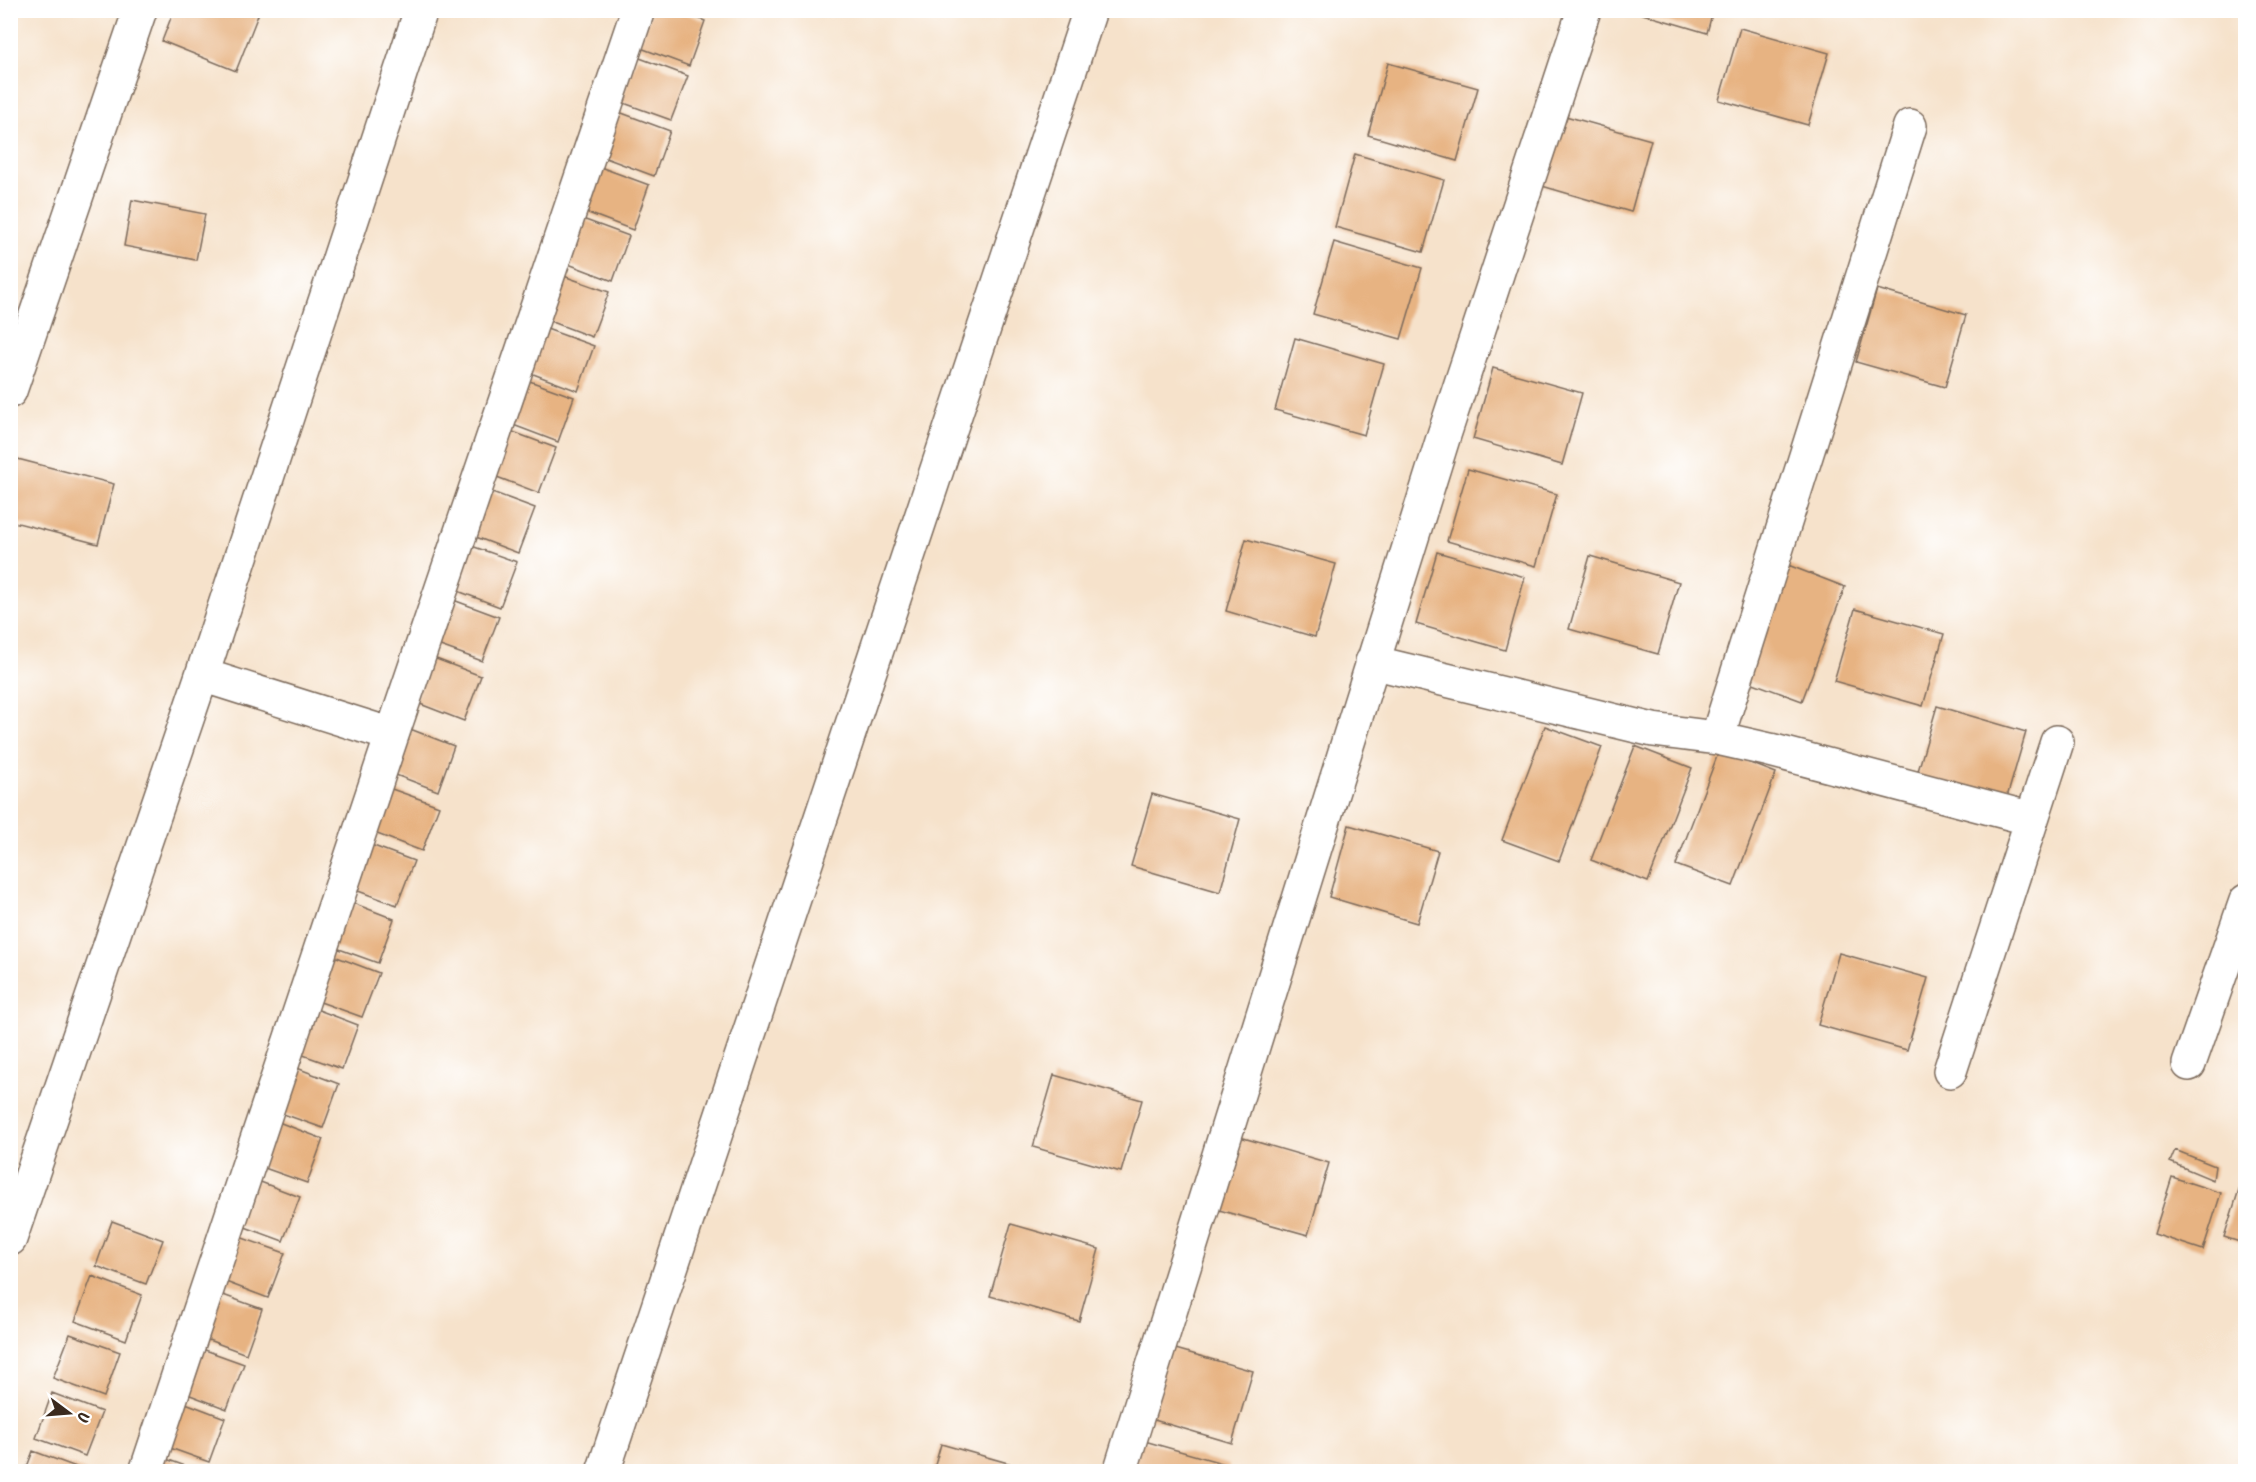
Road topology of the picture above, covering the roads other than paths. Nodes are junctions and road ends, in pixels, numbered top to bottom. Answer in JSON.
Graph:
{"nodes":[{"id":1,"x":140,"y":10,"type":"edge"},
{"id":2,"x":421,"y":10,"type":"edge"},
{"id":3,"x":638,"y":10,"type":"edge"},
{"id":4,"x":1090,"y":10,"type":"edge"},
{"id":5,"x":1584,"y":10,"type":"edge"},
{"id":6,"x":1910,"y":126,"type":"dead end"},
{"id":7,"x":10,"y":392,"type":"edge"},
{"id":8,"x":1372,"y":662,"type":"junction"},
{"id":9,"x":202,"y":675,"type":"junction"},
{"id":10,"x":392,"y":735,"type":"junction"},
{"id":11,"x":1717,"y":738,"type":"junction"},
{"id":12,"x":2056,"y":742,"type":"dead end"},
{"id":13,"x":2032,"y":819,"type":"junction"},
{"id":14,"x":2246,"y":901,"type":"edge"},
{"id":15,"x":2189,"y":1064,"type":"dead end"},
{"id":16,"x":1950,"y":1071,"type":"dead end"},
{"id":17,"x":10,"y":1239,"type":"edge"},
{"id":18,"x":146,"y":1472,"type":"edge"},
{"id":19,"x":603,"y":1472,"type":"edge"},
{"id":20,"x":1120,"y":1472,"type":"edge"}],
"edges":[{"from":1,"to":7,"type":"street"},
{"from":2,"to":9,"type":"street"},
{"from":3,"to":10,"type":"street"},
{"from":4,"to":19,"type":"street"},
{"from":5,"to":8,"type":"street"},
{"from":6,"to":11,"type":"street"},
{"from":8,"to":11,"type":"street"},
{"from":8,"to":20,"type":"street"},
{"from":9,"to":10,"type":"street"},
{"from":9,"to":17,"type":"street"},
{"from":10,"to":18,"type":"street"},
{"from":11,"to":13,"type":"street"},
{"from":12,"to":13,"type":"street"},
{"from":13,"to":16,"type":"street"},
{"from":14,"to":15,"type":"street"}]}
